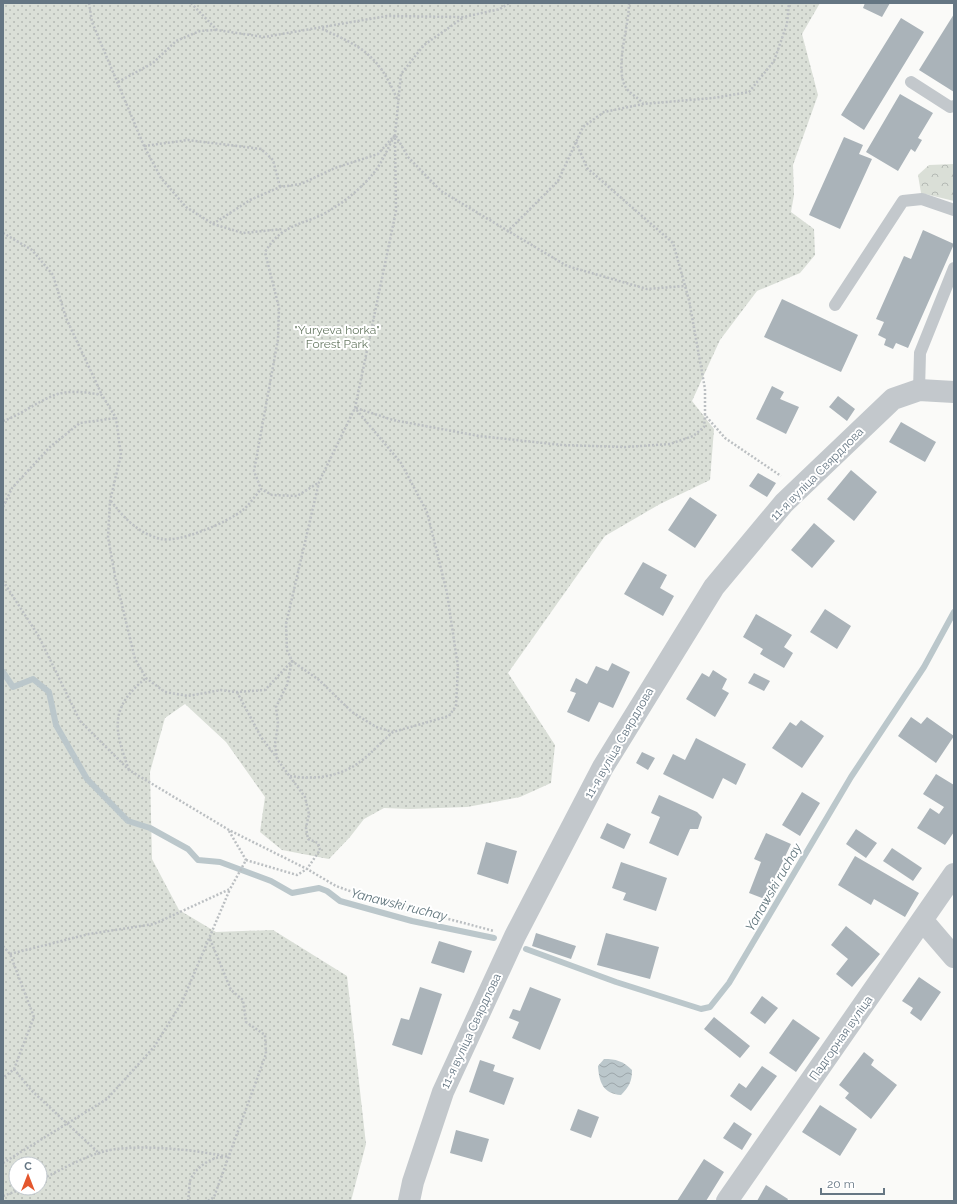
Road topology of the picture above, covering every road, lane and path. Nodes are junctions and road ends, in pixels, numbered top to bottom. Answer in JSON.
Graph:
{"nodes":[{"id":1,"x":89,"y":3,"type":"edge"},
{"id":2,"x":191,"y":3,"type":"edge"},
{"id":3,"x":508,"y":3,"type":"edge"},
{"id":4,"x":629,"y":3,"type":"edge"},
{"id":5,"x":789,"y":3,"type":"edge"},
{"id":6,"x":464,"y":17,"type":"junction"},
{"id":7,"x":322,"y":28,"type":"junction"},
{"id":8,"x":217,"y":30,"type":"junction"},
{"id":9,"x":118,"y":82,"type":"junction"},
{"id":10,"x":911,"y":82,"type":"dead end"},
{"id":11,"x":397,"y":100,"type":"junction"},
{"id":12,"x":643,"y":104,"type":"junction"},
{"id":13,"x":954,"y":106,"type":"edge"},
{"id":14,"x":395,"y":135,"type":"junction"},
{"id":15,"x":576,"y":142,"type":"junction"},
{"id":16,"x":144,"y":146,"type":"junction"},
{"id":17,"x":280,"y":187,"type":"junction"},
{"id":18,"x":954,"y":210,"type":"edge"},
{"id":19,"x":212,"y":224,"type":"junction"},
{"id":20,"x":284,"y":229,"type":"junction"},
{"id":21,"x":507,"y":232,"type":"junction"},
{"id":22,"x":3,"y":234,"type":"edge"},
{"id":23,"x":954,"y":268,"type":"edge"},
{"id":24,"x":685,"y":286,"type":"junction"},
{"id":25,"x":835,"y":305,"type":"dead end"},
{"id":26,"x":919,"y":390,"type":"junction"},
{"id":27,"x":954,"y":392,"type":"edge"},
{"id":28,"x":102,"y":395,"type":"junction"},
{"id":29,"x":355,"y":408,"type":"junction"},
{"id":30,"x":706,"y":415,"type":"junction"},
{"id":31,"x":116,"y":418,"type":"junction"},
{"id":32,"x":3,"y":421,"type":"edge"},
{"id":33,"x":319,"y":482,"type":"junction"},
{"id":34,"x":261,"y":489,"type":"junction"},
{"id":35,"x":799,"y":489,"type":"junction"},
{"id":36,"x":110,"y":501,"type":"junction"},
{"id":37,"x":3,"y":507,"type":"edge"},
{"id":38,"x":3,"y":581,"type":"edge"},
{"id":39,"x":292,"y":661,"type":"junction"},
{"id":40,"x":146,"y":678,"type":"junction"},
{"id":41,"x":237,"y":692,"type":"junction"},
{"id":42,"x":393,"y":732,"type":"junction"},
{"id":43,"x":277,"y":759,"type":"junction"},
{"id":44,"x":129,"y":770,"type":"junction"},
{"id":45,"x":290,"y":776,"type":"junction"},
{"id":46,"x":228,"y":830,"type":"junction"},
{"id":47,"x":246,"y":860,"type":"junction"},
{"id":48,"x":308,"y":869,"type":"junction"},
{"id":49,"x":954,"y":874,"type":"edge"},
{"id":50,"x":230,"y":889,"type":"junction"},
{"id":51,"x":923,"y":921,"type":"junction"},
{"id":52,"x":515,"y":936,"type":"junction"},
{"id":53,"x":210,"y":938,"type":"junction"},
{"id":54,"x":3,"y":946,"type":"edge"},
{"id":55,"x":10,"y":954,"type":"junction"},
{"id":56,"x":954,"y":957,"type":"edge"},
{"id":57,"x":14,"y":1069,"type":"junction"},
{"id":58,"x":3,"y":1078,"type":"edge"},
{"id":59,"x":66,"y":1124,"type":"junction"},
{"id":60,"x":100,"y":1154,"type":"junction"},
{"id":61,"x":229,"y":1157,"type":"junction"},
{"id":62,"x":3,"y":1163,"type":"edge"},
{"id":63,"x":48,"y":1176,"type":"edge"},
{"id":64,"x":188,"y":1201,"type":"edge"},
{"id":65,"x":208,"y":1201,"type":"edge"},
{"id":66,"x":409,"y":1201,"type":"edge"},
{"id":67,"x":727,"y":1201,"type":"edge"}],
"edges":[{"from":1,"to":9,"type":"path"},
{"from":2,"to":8,"type":"path"},
{"from":3,"to":6,"type":"path"},
{"from":4,"to":12,"type":"path"},
{"from":5,"to":12,"type":"path"},
{"from":6,"to":7,"type":"path"},
{"from":6,"to":11,"type":"path"},
{"from":7,"to":8,"type":"path"},
{"from":7,"to":11,"type":"path"},
{"from":8,"to":9,"type":"path"},
{"from":9,"to":16,"type":"path"},
{"from":10,"to":13,"type":"lane"},
{"from":11,"to":14,"type":"path"},
{"from":12,"to":15,"type":"path"},
{"from":14,"to":17,"type":"path"},
{"from":14,"to":20,"type":"path"},
{"from":14,"to":21,"type":"path"},
{"from":14,"to":29,"type":"path"},
{"from":15,"to":21,"type":"path"},
{"from":15,"to":24,"type":"path"},
{"from":16,"to":17,"type":"path"},
{"from":16,"to":19,"type":"path"},
{"from":17,"to":19,"type":"path"},
{"from":18,"to":25,"type":"lane"},
{"from":19,"to":20,"type":"path"},
{"from":20,"to":34,"type":"path"},
{"from":21,"to":24,"type":"path"},
{"from":22,"to":28,"type":"path"},
{"from":23,"to":26,"type":"lane"},
{"from":24,"to":30,"type":"path"},
{"from":26,"to":27,"type":"street","name":"11-я вуліца Свярдлова"},
{"from":26,"to":35,"type":"street","name":"11-я вуліца Свярдлова"},
{"from":28,"to":31,"type":"path"},
{"from":28,"to":32,"type":"path"},
{"from":29,"to":30,"type":"path"},
{"from":29,"to":33,"type":"path"},
{"from":29,"to":42,"type":"path"},
{"from":30,"to":35,"type":"path"},
{"from":31,"to":36,"type":"path"},
{"from":31,"to":37,"type":"path"},
{"from":33,"to":34,"type":"path"},
{"from":33,"to":39,"type":"path"},
{"from":34,"to":36,"type":"path"},
{"from":35,"to":52,"type":"street","name":"11-я вуліца Свярдлова"},
{"from":36,"to":40,"type":"path"},
{"from":38,"to":44,"type":"path"},
{"from":39,"to":41,"type":"path"},
{"from":39,"to":42,"type":"path"},
{"from":39,"to":43,"type":"path"},
{"from":40,"to":41,"type":"path"},
{"from":40,"to":44,"type":"path"},
{"from":41,"to":43,"type":"path"},
{"from":42,"to":45,"type":"path"},
{"from":43,"to":45,"type":"path"},
{"from":44,"to":46,"type":"path"},
{"from":45,"to":48,"type":"path"},
{"from":46,"to":47,"type":"path"},
{"from":46,"to":48,"type":"path"},
{"from":47,"to":48,"type":"path"},
{"from":47,"to":50,"type":"path"},
{"from":48,"to":52,"type":"path"},
{"from":49,"to":51,"type":"street","name":"Падгорная вуліца"},
{"from":50,"to":53,"type":"path"},
{"from":50,"to":55,"type":"path"},
{"from":51,"to":56,"type":"street"},
{"from":51,"to":67,"type":"street","name":"Падгорная вуліца"},
{"from":52,"to":66,"type":"street","name":"11-я вуліца Свярдлова"},
{"from":53,"to":59,"type":"path"},
{"from":53,"to":61,"type":"path"},
{"from":54,"to":55,"type":"path"},
{"from":55,"to":57,"type":"path"},
{"from":57,"to":58,"type":"path"},
{"from":57,"to":59,"type":"path"},
{"from":59,"to":60,"type":"path"},
{"from":59,"to":62,"type":"path"},
{"from":60,"to":61,"type":"path"},
{"from":60,"to":63,"type":"path"},
{"from":61,"to":64,"type":"path"},
{"from":61,"to":65,"type":"path"}]}
